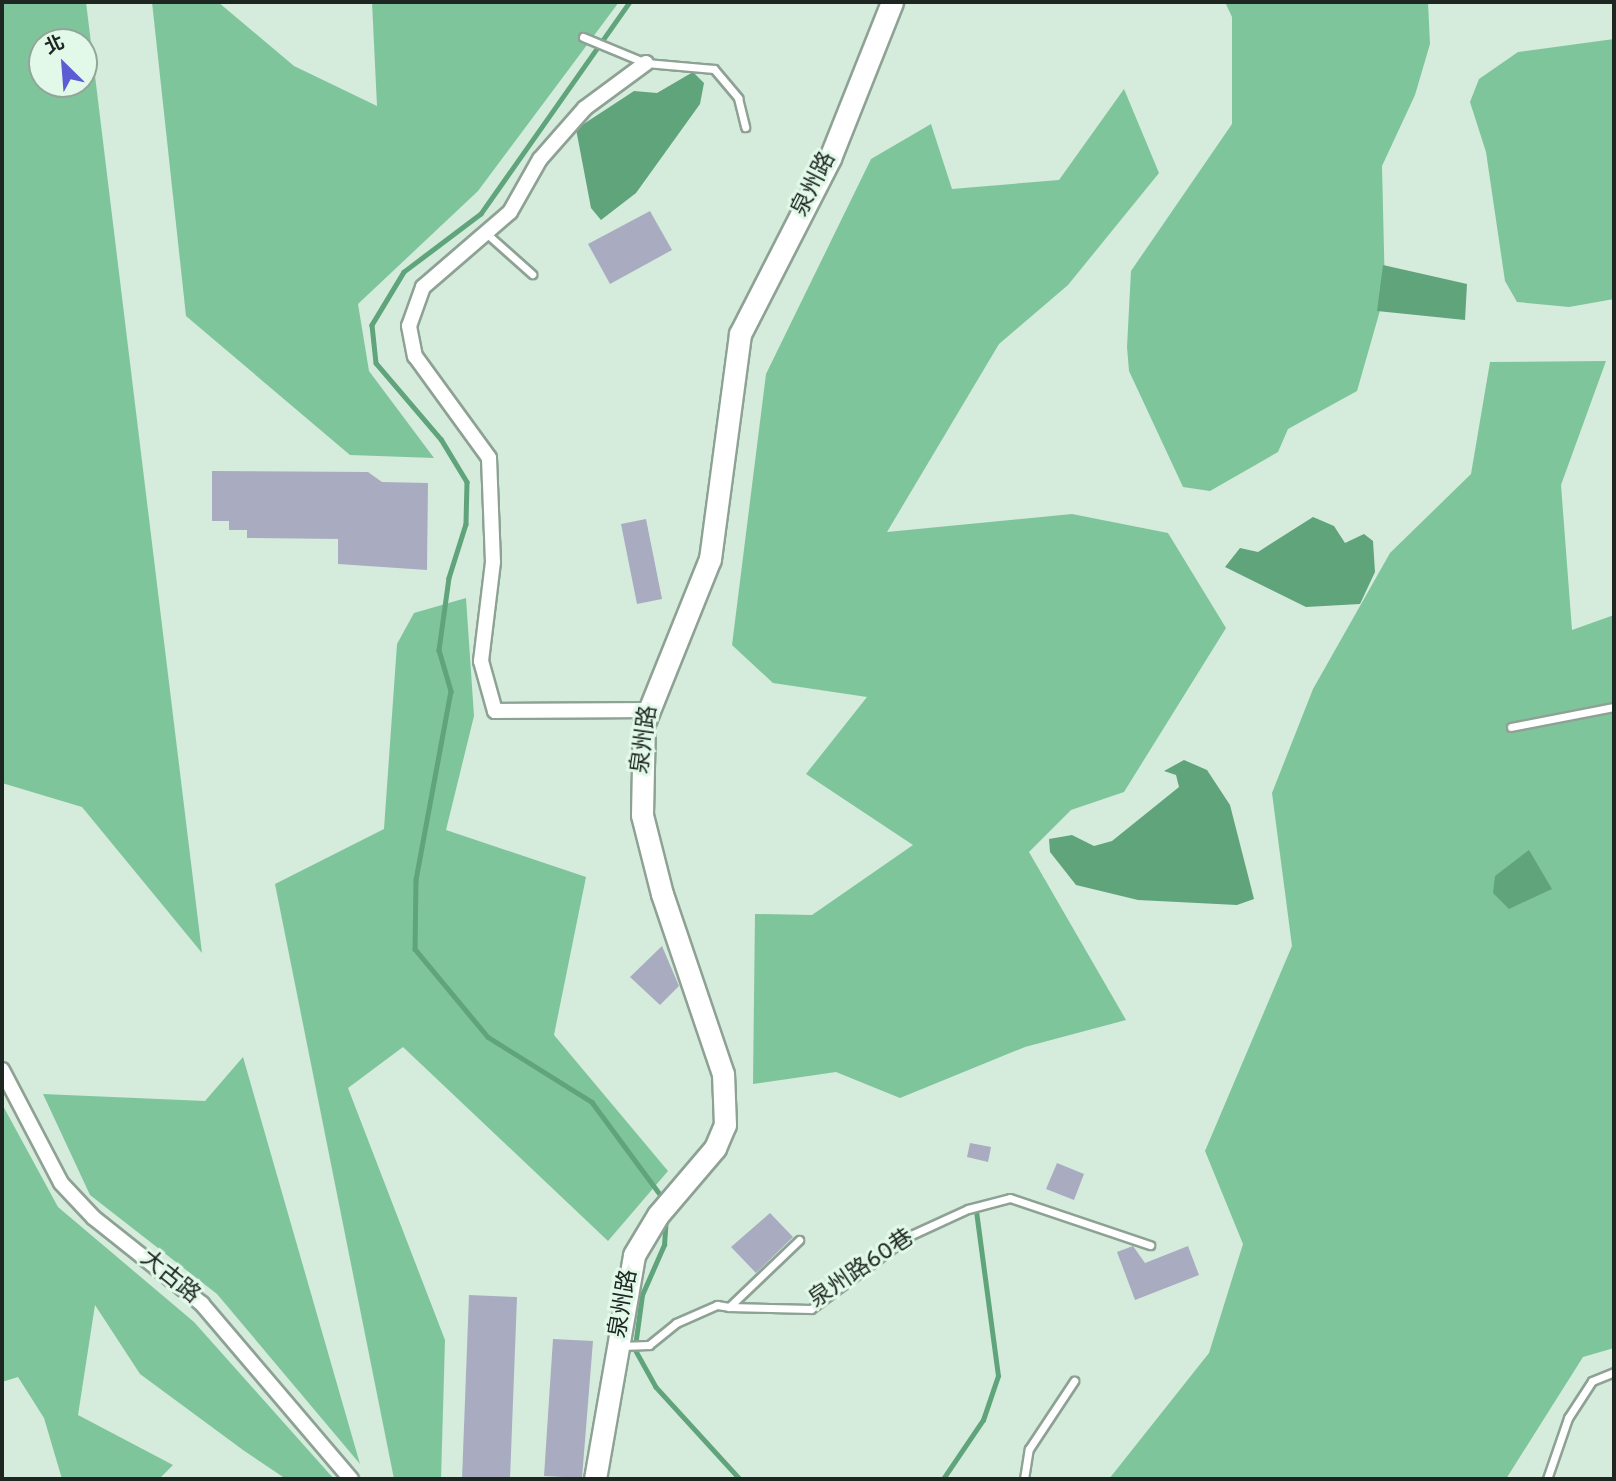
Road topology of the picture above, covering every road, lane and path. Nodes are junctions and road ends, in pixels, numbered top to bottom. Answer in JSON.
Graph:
{"nodes":[{"id":1,"x":892,"y":2,"type":"edge"},
{"id":2,"x":583,"y":37,"type":"dead end"},
{"id":3,"x":646,"y":64,"type":"junction"},
{"id":4,"x":745,"y":127,"type":"dead end"},
{"id":5,"x":485,"y":233,"type":"junction"},
{"id":6,"x":533,"y":274,"type":"dead end"},
{"id":7,"x":1614,"y":707,"type":"edge"},
{"id":8,"x":648,"y":710,"type":"junction"},
{"id":9,"x":1511,"y":727,"type":"dead end"},
{"id":10,"x":2,"y":1070,"type":"edge"},
{"id":11,"x":799,"y":1240,"type":"dead end"},
{"id":12,"x":1150,"y":1245,"type":"dead end"},
{"id":13,"x":729,"y":1307,"type":"junction"},
{"id":14,"x":617,"y":1346,"type":"junction"},
{"id":15,"x":1614,"y":1373,"type":"edge"},
{"id":16,"x":1074,"y":1381,"type":"dead end"},
{"id":17,"x":351,"y":1479,"type":"edge"},
{"id":18,"x":595,"y":1479,"type":"edge"},
{"id":19,"x":1024,"y":1479,"type":"edge"},
{"id":20,"x":1547,"y":1479,"type":"edge"}],
"edges":[{"from":1,"to":8,"type":"street","name":"泉州路"},
{"from":2,"to":3,"type":"lane"},
{"from":3,"to":4,"type":"lane"},
{"from":3,"to":5,"type":"street"},
{"from":5,"to":6,"type":"lane"},
{"from":5,"to":8,"type":"street"},
{"from":7,"to":9,"type":"lane"},
{"from":8,"to":14,"type":"street","name":"泉州路"},
{"from":10,"to":17,"type":"street","name":"大古路"},
{"from":11,"to":13,"type":"lane","name":"泉州路60巷"},
{"from":12,"to":13,"type":"lane","name":"泉州路60巷"},
{"from":13,"to":14,"type":"lane","name":"泉州路60巷"},
{"from":14,"to":18,"type":"street","name":"泉州路"},
{"from":15,"to":20,"type":"lane"},
{"from":16,"to":19,"type":"lane"}]}
